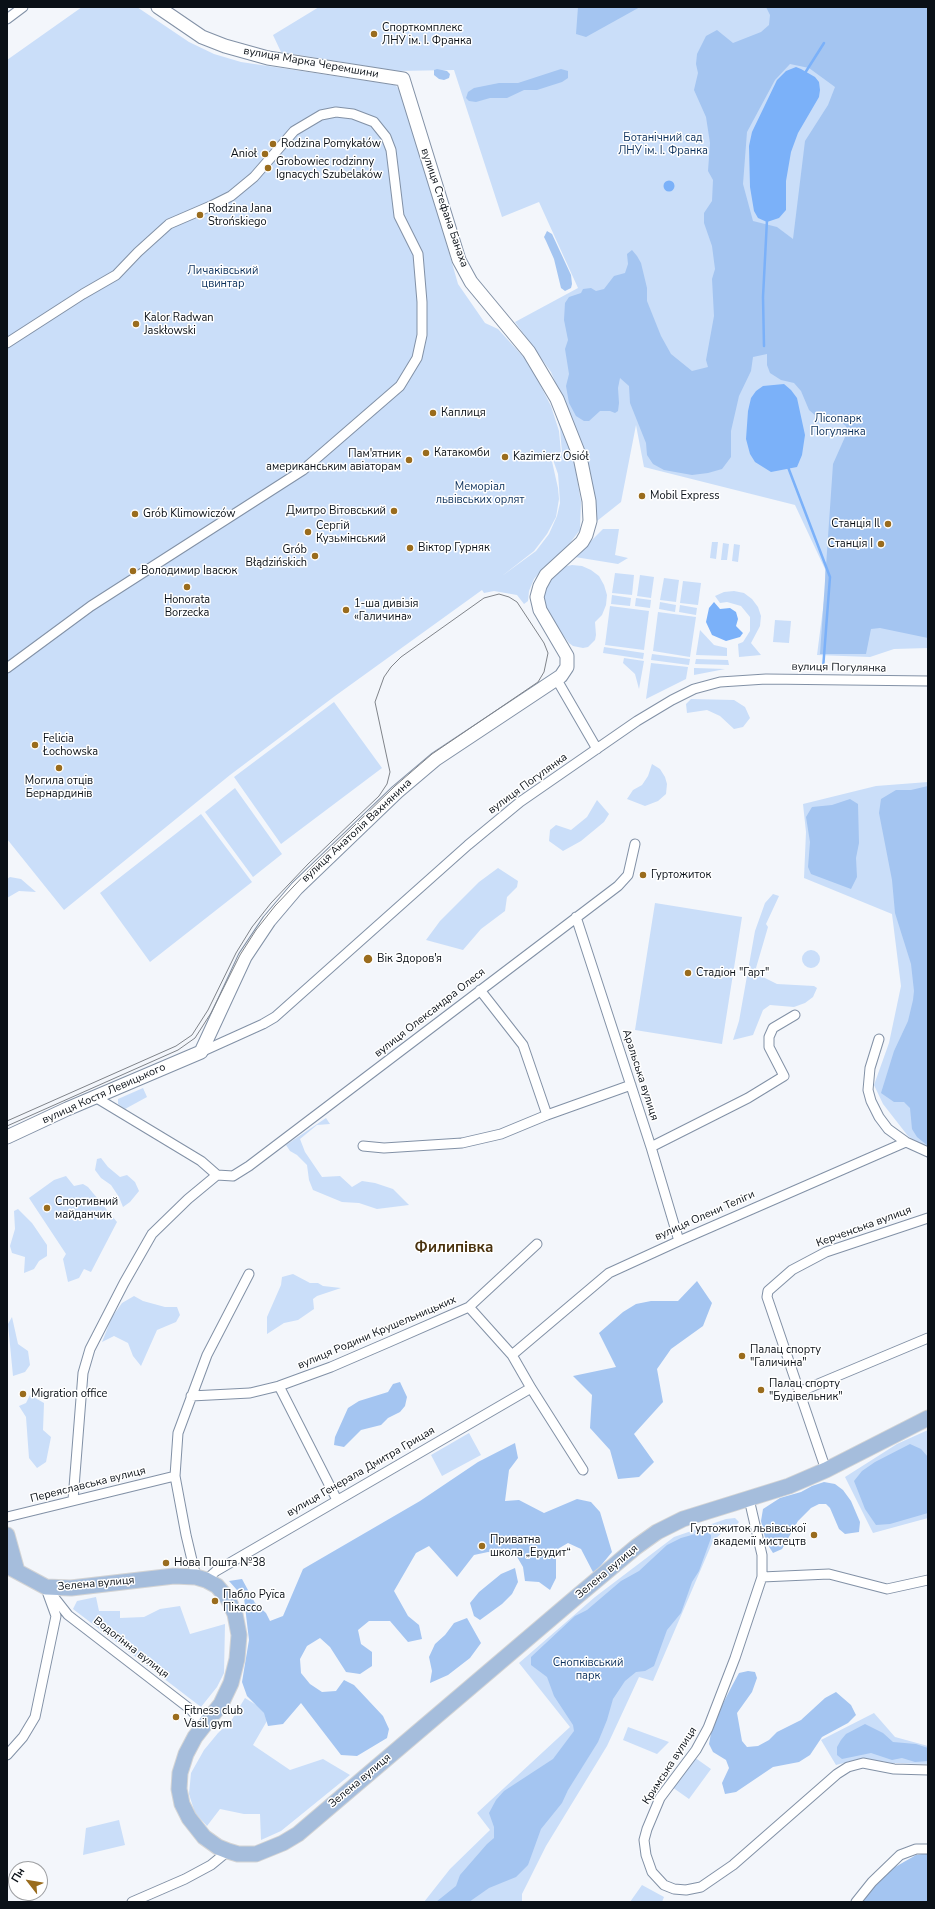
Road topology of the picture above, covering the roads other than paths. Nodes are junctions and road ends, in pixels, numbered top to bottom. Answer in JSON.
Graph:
{"nodes":[{"id":1,"x":23,"y":7,"type":"edge"},
{"id":2,"x":158,"y":7,"type":"edge"},
{"id":3,"x":7,"y":19,"type":"edge"},
{"id":4,"x":403,"y":79,"type":"joint"},
{"id":5,"x":7,"y":344,"type":"edge"},
{"id":6,"x":568,"y":661,"type":"joint"},
{"id":7,"x":7,"y":668,"type":"edge"},
{"id":8,"x":557,"y":680,"type":"junction"},
{"id":9,"x":928,"y":681,"type":"edge"},
{"id":10,"x":597,"y":749,"type":"junction"},
{"id":11,"x":635,"y":844,"type":"dead end"},
{"id":12,"x":576,"y":917,"type":"junction"},
{"id":13,"x":480,"y":990,"type":"junction"},
{"id":14,"x":795,"y":1015,"type":"dead end"},
{"id":15,"x":878,"y":1039,"type":"dead end"},
{"id":16,"x":201,"y":1052,"type":"junction"},
{"id":17,"x":631,"y":1085,"type":"junction"},
{"id":18,"x":95,"y":1097,"type":"junction"},
{"id":19,"x":547,"y":1115,"type":"junction"},
{"id":20,"x":7,"y":1137,"type":"edge"},
{"id":21,"x":906,"y":1142,"type":"junction"},
{"id":22,"x":363,"y":1146,"type":"dead end"},
{"id":23,"x":651,"y":1147,"type":"junction"},
{"id":24,"x":928,"y":1152,"type":"edge"},
{"id":25,"x":217,"y":1174,"type":"junction"},
{"id":26,"x":928,"y":1218,"type":"edge"},
{"id":27,"x":679,"y":1240,"type":"junction"},
{"id":28,"x":537,"y":1244,"type":"dead end"},
{"id":29,"x":249,"y":1274,"type":"dead end"},
{"id":30,"x":469,"y":1306,"type":"junction"},
{"id":31,"x":928,"y":1338,"type":"edge"},
{"id":32,"x":512,"y":1355,"type":"junction"},
{"id":33,"x":278,"y":1386,"type":"junction"},
{"id":34,"x":531,"y":1388,"type":"junction"},
{"id":35,"x":799,"y":1392,"type":"junction"},
{"id":36,"x":191,"y":1396,"type":"junction"},
{"id":37,"x":928,"y":1418,"type":"edge"},
{"id":38,"x":583,"y":1470,"type":"dead end"},
{"id":39,"x":826,"y":1470,"type":"junction"},
{"id":40,"x":175,"y":1476,"type":"junction"},
{"id":41,"x":749,"y":1499,"type":"junction"},
{"id":42,"x":73,"y":1500,"type":"junction"},
{"id":43,"x":337,"y":1500,"type":"junction"},
{"id":44,"x":7,"y":1517,"type":"edge"},
{"id":45,"x":7,"y":1535,"type":"edge"},
{"id":46,"x":12,"y":1569,"type":"edge"},
{"id":47,"x":201,"y":1578,"type":"junction"},
{"id":48,"x":762,"y":1578,"type":"junction"},
{"id":49,"x":928,"y":1580,"type":"edge"},
{"id":50,"x":46,"y":1587,"type":"junction"},
{"id":51,"x":205,"y":1724,"type":"junction"},
{"id":52,"x":7,"y":1755,"type":"edge"},
{"id":53,"x":928,"y":1770,"type":"edge"},
{"id":54,"x":928,"y":1849,"type":"edge"},
{"id":55,"x":228,"y":1851,"type":"junction"},
{"id":56,"x":132,"y":1902,"type":"edge"},
{"id":57,"x":856,"y":1902,"type":"edge"}],
"edges":[{"from":1,"to":3,"type":"street"},
{"from":2,"to":4,"type":"street","name":"вулиця Марка Черемшини"},
{"from":4,"to":6,"type":"street","name":"вулиця Стефана Банаха"},
{"from":5,"to":7,"type":"street"},
{"from":6,"to":8,"type":"street","name":"вулиця Анатолія Вахнянина"},
{"from":8,"to":10,"type":"street"},
{"from":8,"to":16,"type":"street","name":"вулиця Анатолія Вахнянина"},
{"from":9,"to":10,"type":"street","name":"вулиця Погулянка"},
{"from":10,"to":16,"type":"street","name":"вулиця Погулянка"},
{"from":11,"to":12,"type":"street","name":"вулиця Олександра Олеся"},
{"from":12,"to":13,"type":"street","name":"вулиця Олександра Олеся"},
{"from":12,"to":17,"type":"street","name":"Аральська вулиця"},
{"from":13,"to":19,"type":"street"},
{"from":13,"to":25,"type":"street","name":"вулиця Олександра Олеся"},
{"from":14,"to":23,"type":"street"},
{"from":15,"to":21,"type":"street"},
{"from":16,"to":18,"type":"street","name":"вулиця Костя Левицького"},
{"from":17,"to":19,"type":"street"},
{"from":17,"to":23,"type":"street","name":"Аральська вулиця"},
{"from":18,"to":20,"type":"street","name":"вулиця Костя Левицького"},
{"from":18,"to":25,"type":"street"},
{"from":19,"to":22,"type":"street"},
{"from":21,"to":24,"type":"street"},
{"from":21,"to":27,"type":"street","name":"вулиця Олени Теліги"},
{"from":23,"to":27,"type":"street","name":"Аральська вулиця"},
{"from":25,"to":42,"type":"street"},
{"from":26,"to":35,"type":"street","name":"Керченська вулиця"},
{"from":27,"to":32,"type":"street","name":"вулиця Олени Теліги"},
{"from":28,"to":30,"type":"street"},
{"from":29,"to":36,"type":"street"},
{"from":30,"to":32,"type":"street","name":"вулиця Родини Крушельницьких"},
{"from":30,"to":33,"type":"street","name":"вулиця Родини Крушельницьких"},
{"from":31,"to":35,"type":"street"},
{"from":32,"to":34,"type":"street","name":"вулиця Родини Крушельницьких"},
{"from":33,"to":36,"type":"street","name":"вулиця Родини Крушельницьких"},
{"from":33,"to":43,"type":"street"},
{"from":34,"to":38,"type":"street","name":"вулиця Родини Крушельницьких"},
{"from":34,"to":43,"type":"street","name":"вулиця Генерала Дмитра Грицая"},
{"from":35,"to":39,"type":"street","name":"Керченська вулиця"},
{"from":36,"to":40,"type":"street"},
{"from":37,"to":39,"type":"main road","name":"Зелена вулиця"},
{"from":39,"to":41,"type":"main road","name":"Зелена вулиця"},
{"from":40,"to":42,"type":"street","name":"Переяславська вулиця"},
{"from":40,"to":47,"type":"street"},
{"from":41,"to":48,"type":"street","name":"Кримська вулиця"},
{"from":41,"to":55,"type":"main road","name":"Зелена вулиця"},
{"from":42,"to":44,"type":"street","name":"Переяславська вулиця"},
{"from":43,"to":47,"type":"street","name":"вулиця Генерала Дмитра Грицая"},
{"from":45,"to":46,"type":"main road"},
{"from":46,"to":50,"type":"main road","name":"Зелена вулиця"},
{"from":47,"to":50,"type":"main road","name":"Зелена вулиця"},
{"from":47,"to":51,"type":"main road","name":"Зелена вулиця"},
{"from":48,"to":49,"type":"street"},
{"from":48,"to":53,"type":"street","name":"Кримська вулиця"},
{"from":50,"to":51,"type":"street","name":"Водогінна вулиця"},
{"from":50,"to":52,"type":"street"},
{"from":51,"to":55,"type":"main road","name":"Зелена вулиця"},
{"from":54,"to":57,"type":"street"},
{"from":55,"to":56,"type":"street"}]}
